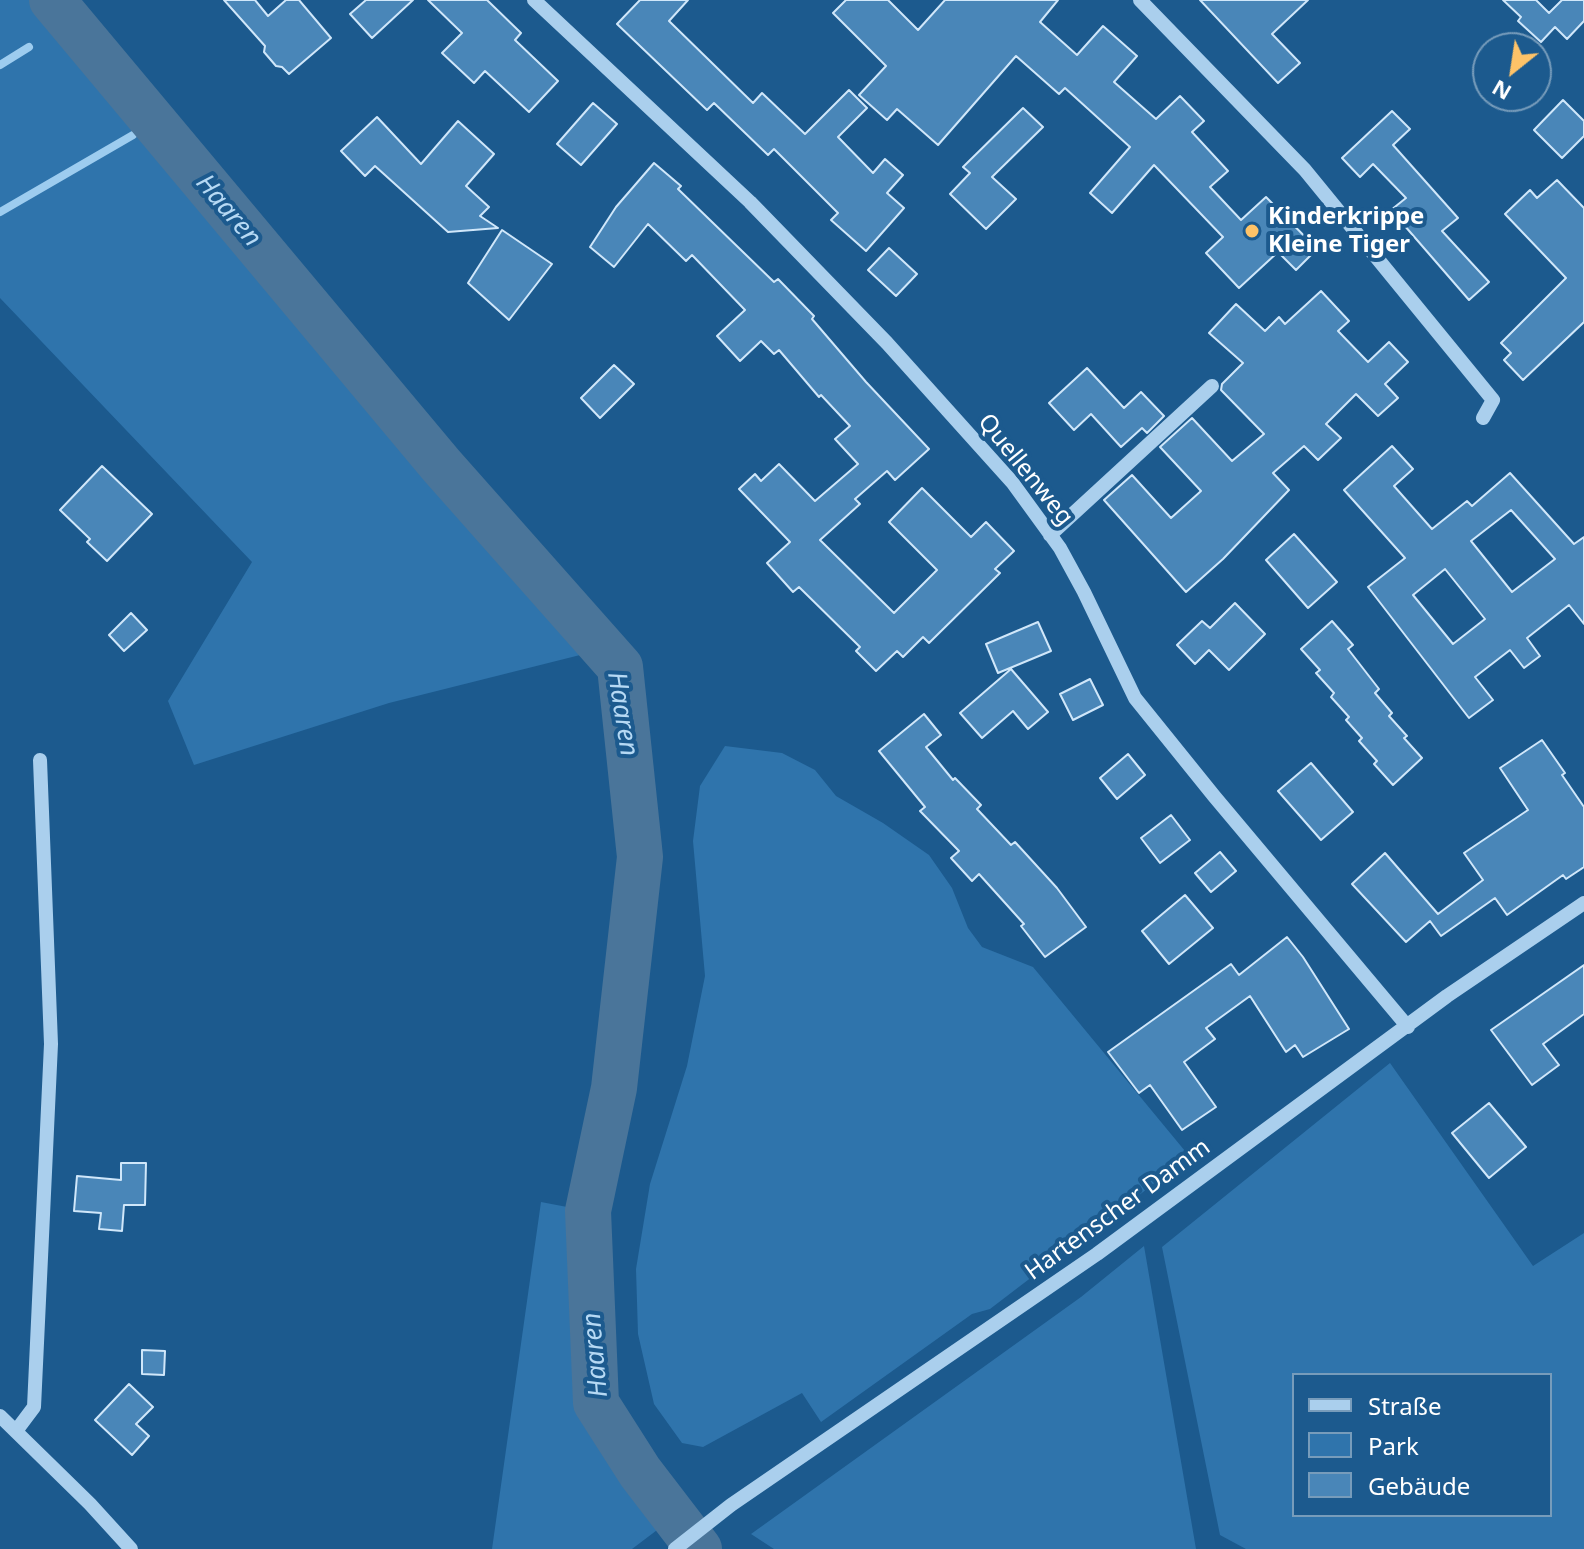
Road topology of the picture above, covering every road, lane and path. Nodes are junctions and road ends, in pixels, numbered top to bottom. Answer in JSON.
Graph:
{"nodes":[{"id":1,"x":534,"y":0,"type":"edge"},
{"id":2,"x":1140,"y":0,"type":"edge"},
{"id":3,"x":1212,"y":386,"type":"dead end"},
{"id":4,"x":1483,"y":418,"type":"dead end"},
{"id":5,"x":1050,"y":535,"type":"junction"},
{"id":6,"x":40,"y":760,"type":"dead end"},
{"id":7,"x":1584,"y":903,"type":"edge"},
{"id":8,"x":1408,"y":1027,"type":"junction"},
{"id":9,"x":0,"y":1416,"type":"edge"},
{"id":10,"x":16,"y":1431,"type":"junction"},
{"id":11,"x":131,"y":1549,"type":"edge"},
{"id":12,"x":675,"y":1549,"type":"edge"}],
"edges":[{"from":1,"to":5,"type":"street","name":"Quellenweg"},
{"from":2,"to":4,"type":"street"},
{"from":3,"to":5,"type":"street"},
{"from":5,"to":8,"type":"street","name":"Quellenweg"},
{"from":6,"to":10,"type":"street"},
{"from":7,"to":8,"type":"street","name":"Hartenscher Damm"},
{"from":8,"to":12,"type":"street","name":"Hartenscher Damm"},
{"from":9,"to":10,"type":"street"},
{"from":10,"to":11,"type":"street"}]}
